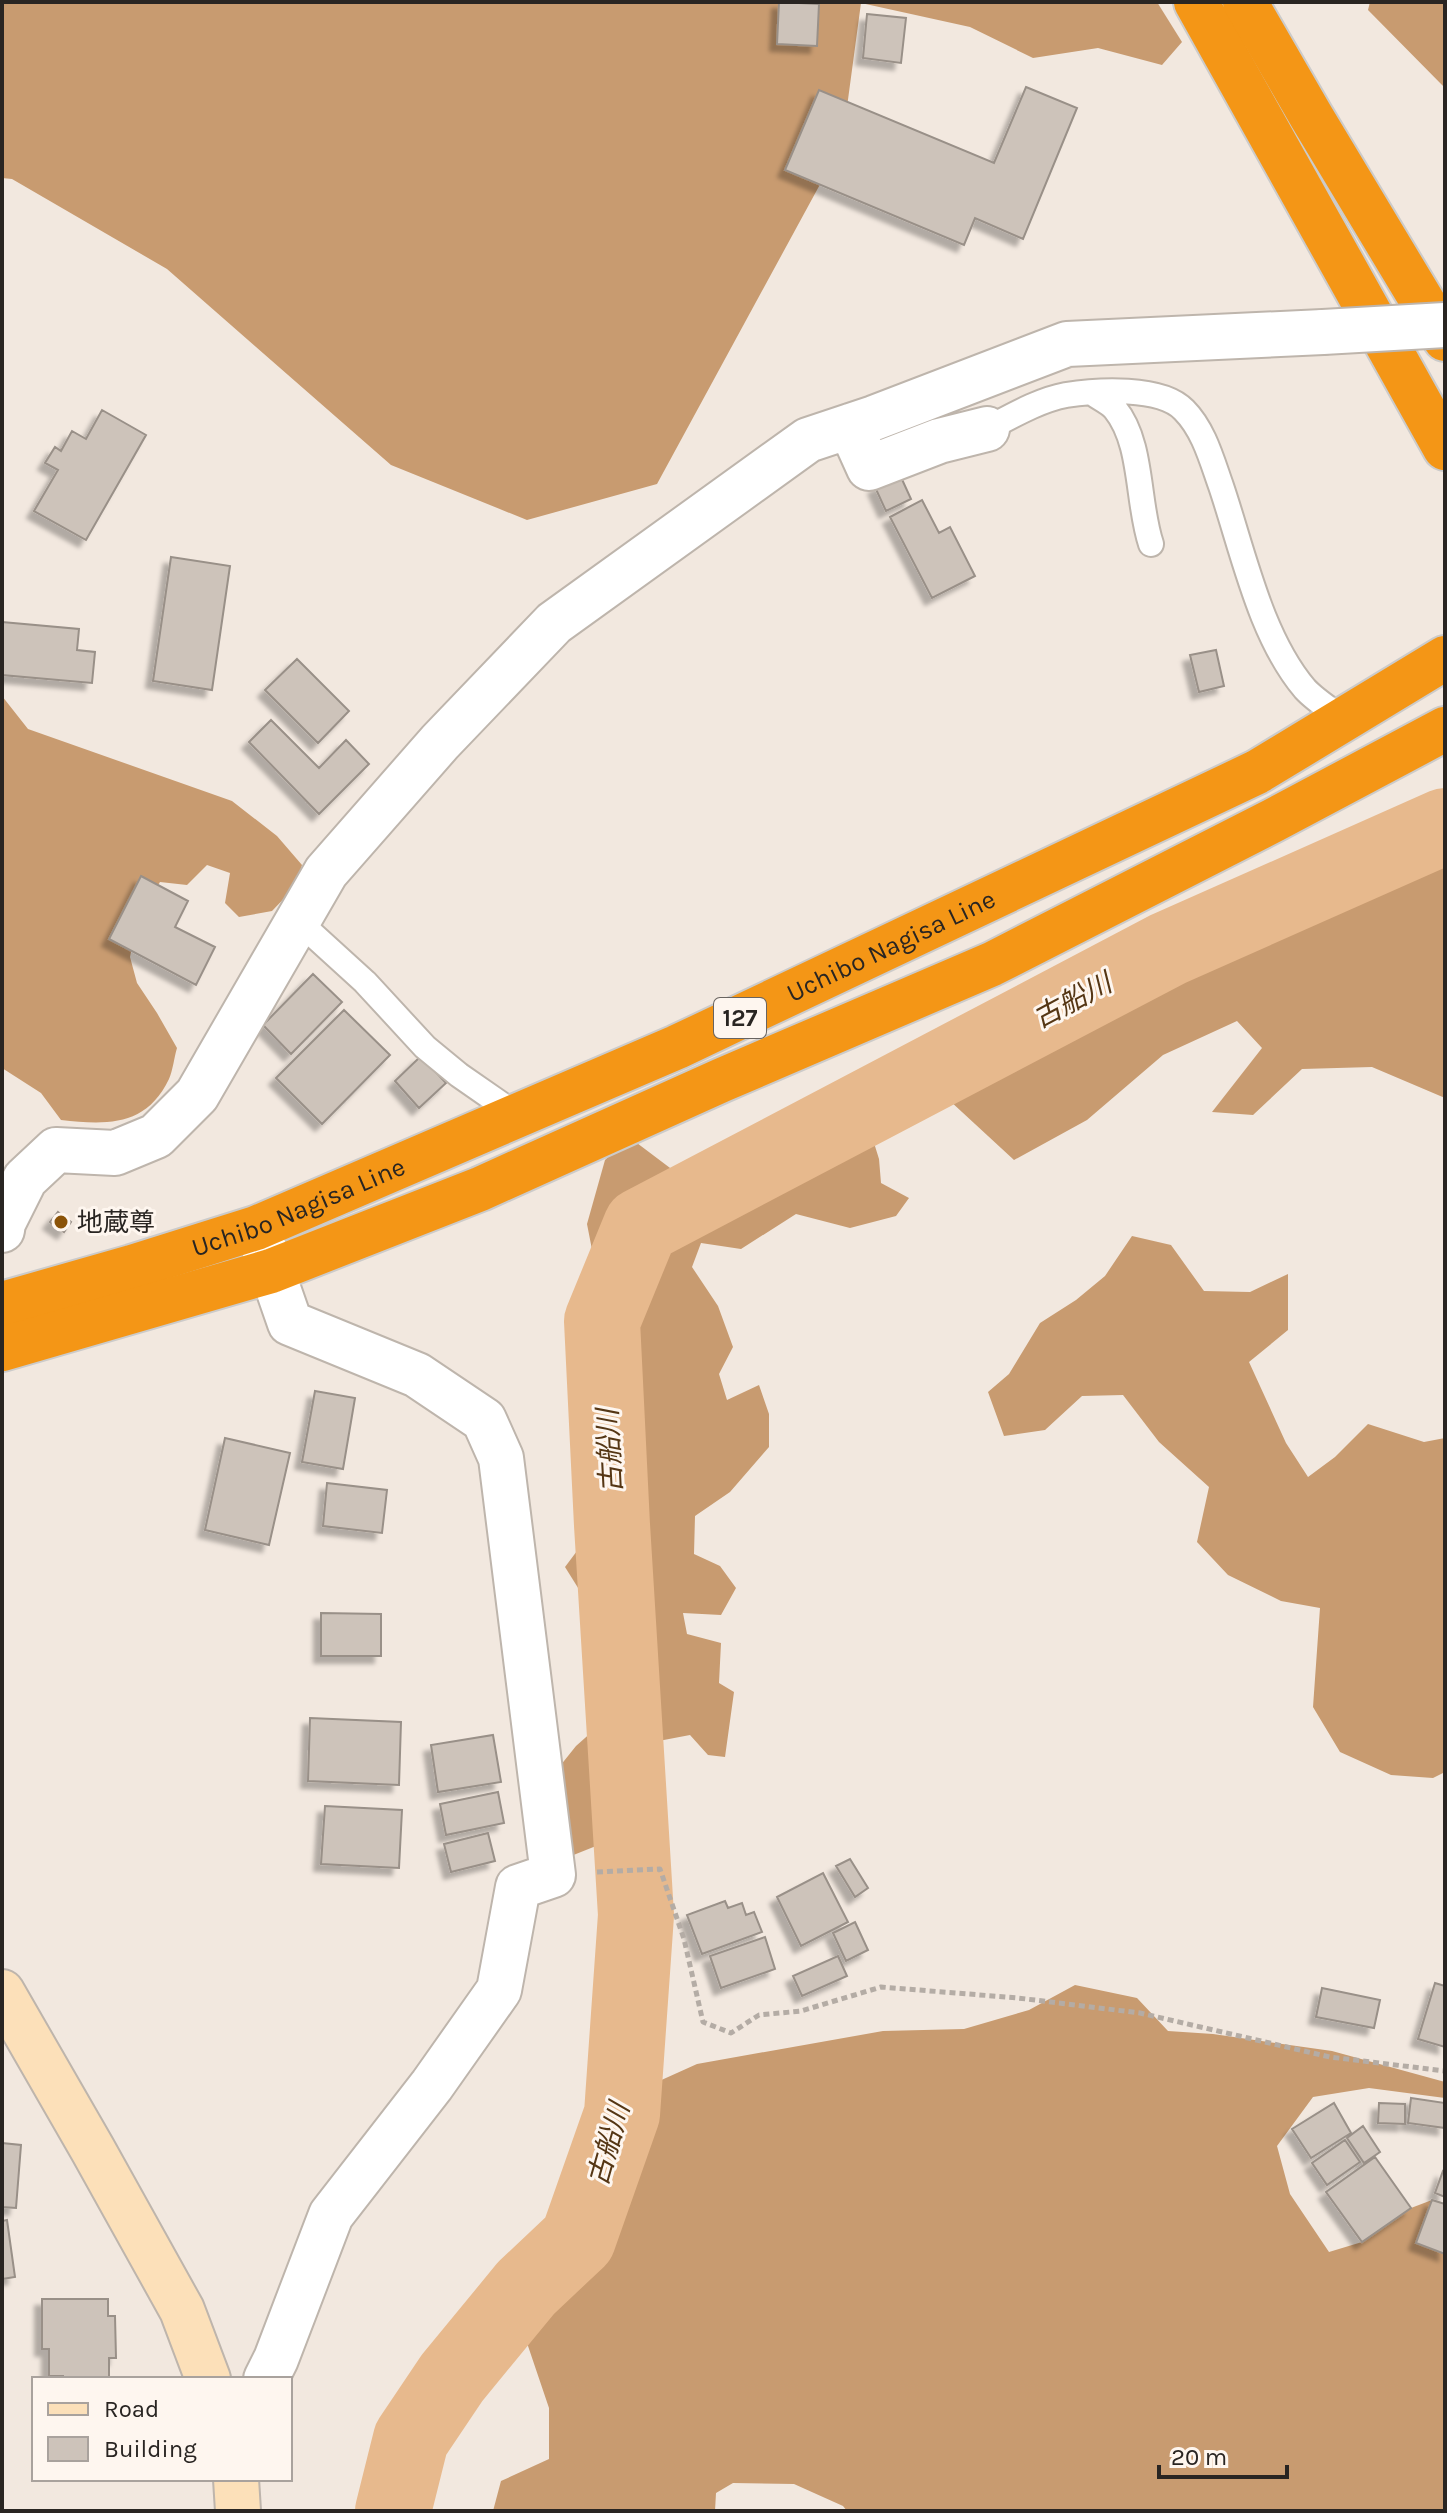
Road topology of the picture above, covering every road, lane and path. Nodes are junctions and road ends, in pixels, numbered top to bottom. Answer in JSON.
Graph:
{"nodes":[{"id":1,"x":1196,"y":2,"type":"edge"},
{"id":2,"x":1245,"y":2,"type":"edge"},
{"id":3,"x":1445,"y":325,"type":"edge"},
{"id":4,"x":1445,"y":339,"type":"edge"},
{"id":5,"x":1094,"y":394,"type":"junction"},
{"id":6,"x":850,"y":426,"type":"junction"},
{"id":7,"x":987,"y":429,"type":"joint"},
{"id":8,"x":1445,"y":448,"type":"edge"},
{"id":9,"x":1151,"y":544,"type":"dead end"},
{"id":10,"x":1445,"y":658,"type":"edge"},
{"id":11,"x":1343,"y":719,"type":"junction"},
{"id":12,"x":1445,"y":729,"type":"edge"},
{"id":13,"x":298,"y":921,"type":"junction"},
{"id":14,"x":518,"y":1116,"type":"junction"},
{"id":15,"x":256,"y":1228,"type":"junction"},
{"id":16,"x":2,"y":1230,"type":"edge"},
{"id":17,"x":271,"y":1271,"type":"junction"},
{"id":18,"x":2,"y":1304,"type":"edge"},
{"id":19,"x":2,"y":1349,"type":"edge"},
{"id":20,"x":607,"y":1872,"type":"dead end"},
{"id":21,"x":2,"y":1992,"type":"edge"},
{"id":22,"x":1445,"y":2071,"type":"edge"},
{"id":23,"x":207,"y":2377,"type":"edge"},
{"id":24,"x":267,"y":2377,"type":"edge"},
{"id":25,"x":236,"y":2481,"type":"edge"},
{"id":26,"x":238,"y":2511,"type":"edge"}],
"edges":[{"from":1,"to":8,"type":"highway"},
{"from":2,"to":4,"type":"highway"},
{"from":3,"to":6,"type":"street","bridge":true},
{"from":5,"to":7,"type":"lane"},
{"from":5,"to":9,"type":"lane"},
{"from":5,"to":11,"type":"lane"},
{"from":6,"to":7,"type":"street"},
{"from":6,"to":13,"type":"street"},
{"from":10,"to":11,"type":"highway","name":"Uchibo Nagisa Line","number":"127"},
{"from":11,"to":14,"type":"highway","name":"Uchibo Nagisa Line","number":"127"},
{"from":12,"to":17,"type":"highway","name":"Uchibo Nagisa Line","number":"127"},
{"from":13,"to":14,"type":"lane"},
{"from":13,"to":16,"type":"street"},
{"from":14,"to":15,"type":"highway","name":"Uchibo Nagisa Line","number":"127"},
{"from":15,"to":17,"type":"street"},
{"from":15,"to":18,"type":"highway","name":"Uchibo Nagisa Line","number":"127"},
{"from":17,"to":19,"type":"highway","name":"Uchibo Nagisa Line","number":"127"},
{"from":17,"to":24,"type":"street"},
{"from":20,"to":22,"type":"path"},
{"from":21,"to":23,"type":"street"},
{"from":25,"to":26,"type":"street"}]}
